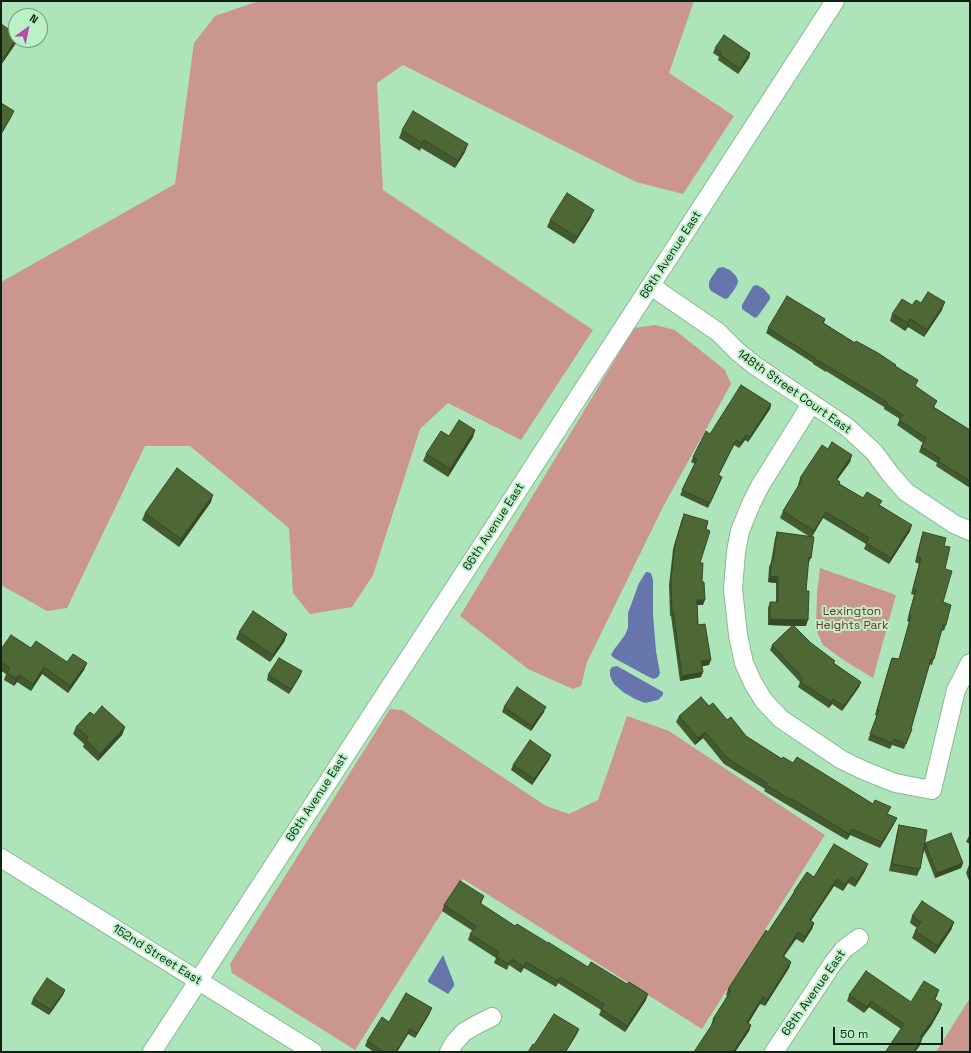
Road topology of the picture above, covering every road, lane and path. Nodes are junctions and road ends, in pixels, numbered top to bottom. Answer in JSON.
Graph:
{"nodes":[{"id":1,"x":835,"y":1,"type":"edge"},
{"id":2,"x":651,"y":286,"type":"junction"},
{"id":3,"x":811,"y":404,"type":"junction"},
{"id":4,"x":970,"y":531,"type":"edge"},
{"id":5,"x":970,"y":662,"type":"edge"},
{"id":6,"x":1,"y":858,"type":"edge"},
{"id":7,"x":859,"y":938,"type":"dead end"},
{"id":8,"x":199,"y":981,"type":"junction"},
{"id":9,"x":492,"y":1017,"type":"dead end"},
{"id":10,"x":152,"y":1052,"type":"edge"},
{"id":11,"x":314,"y":1052,"type":"edge"},
{"id":12,"x":449,"y":1052,"type":"edge"},
{"id":13,"x":774,"y":1052,"type":"edge"}],
"edges":[{"from":1,"to":2,"type":"street","name":"66th Avenue East"},
{"from":2,"to":3,"type":"street","name":"148th Street Court East"},
{"from":2,"to":8,"type":"street","name":"66th Avenue East"},
{"from":3,"to":4,"type":"street","name":"148th Street Court East"},
{"from":3,"to":5,"type":"street"},
{"from":6,"to":8,"type":"street","name":"152nd Street East"},
{"from":7,"to":13,"type":"street","name":"68th Avenue East"},
{"from":8,"to":10,"type":"street","name":"66th Avenue East"},
{"from":8,"to":11,"type":"street","name":"152nd Street East"},
{"from":9,"to":12,"type":"street"}]}
